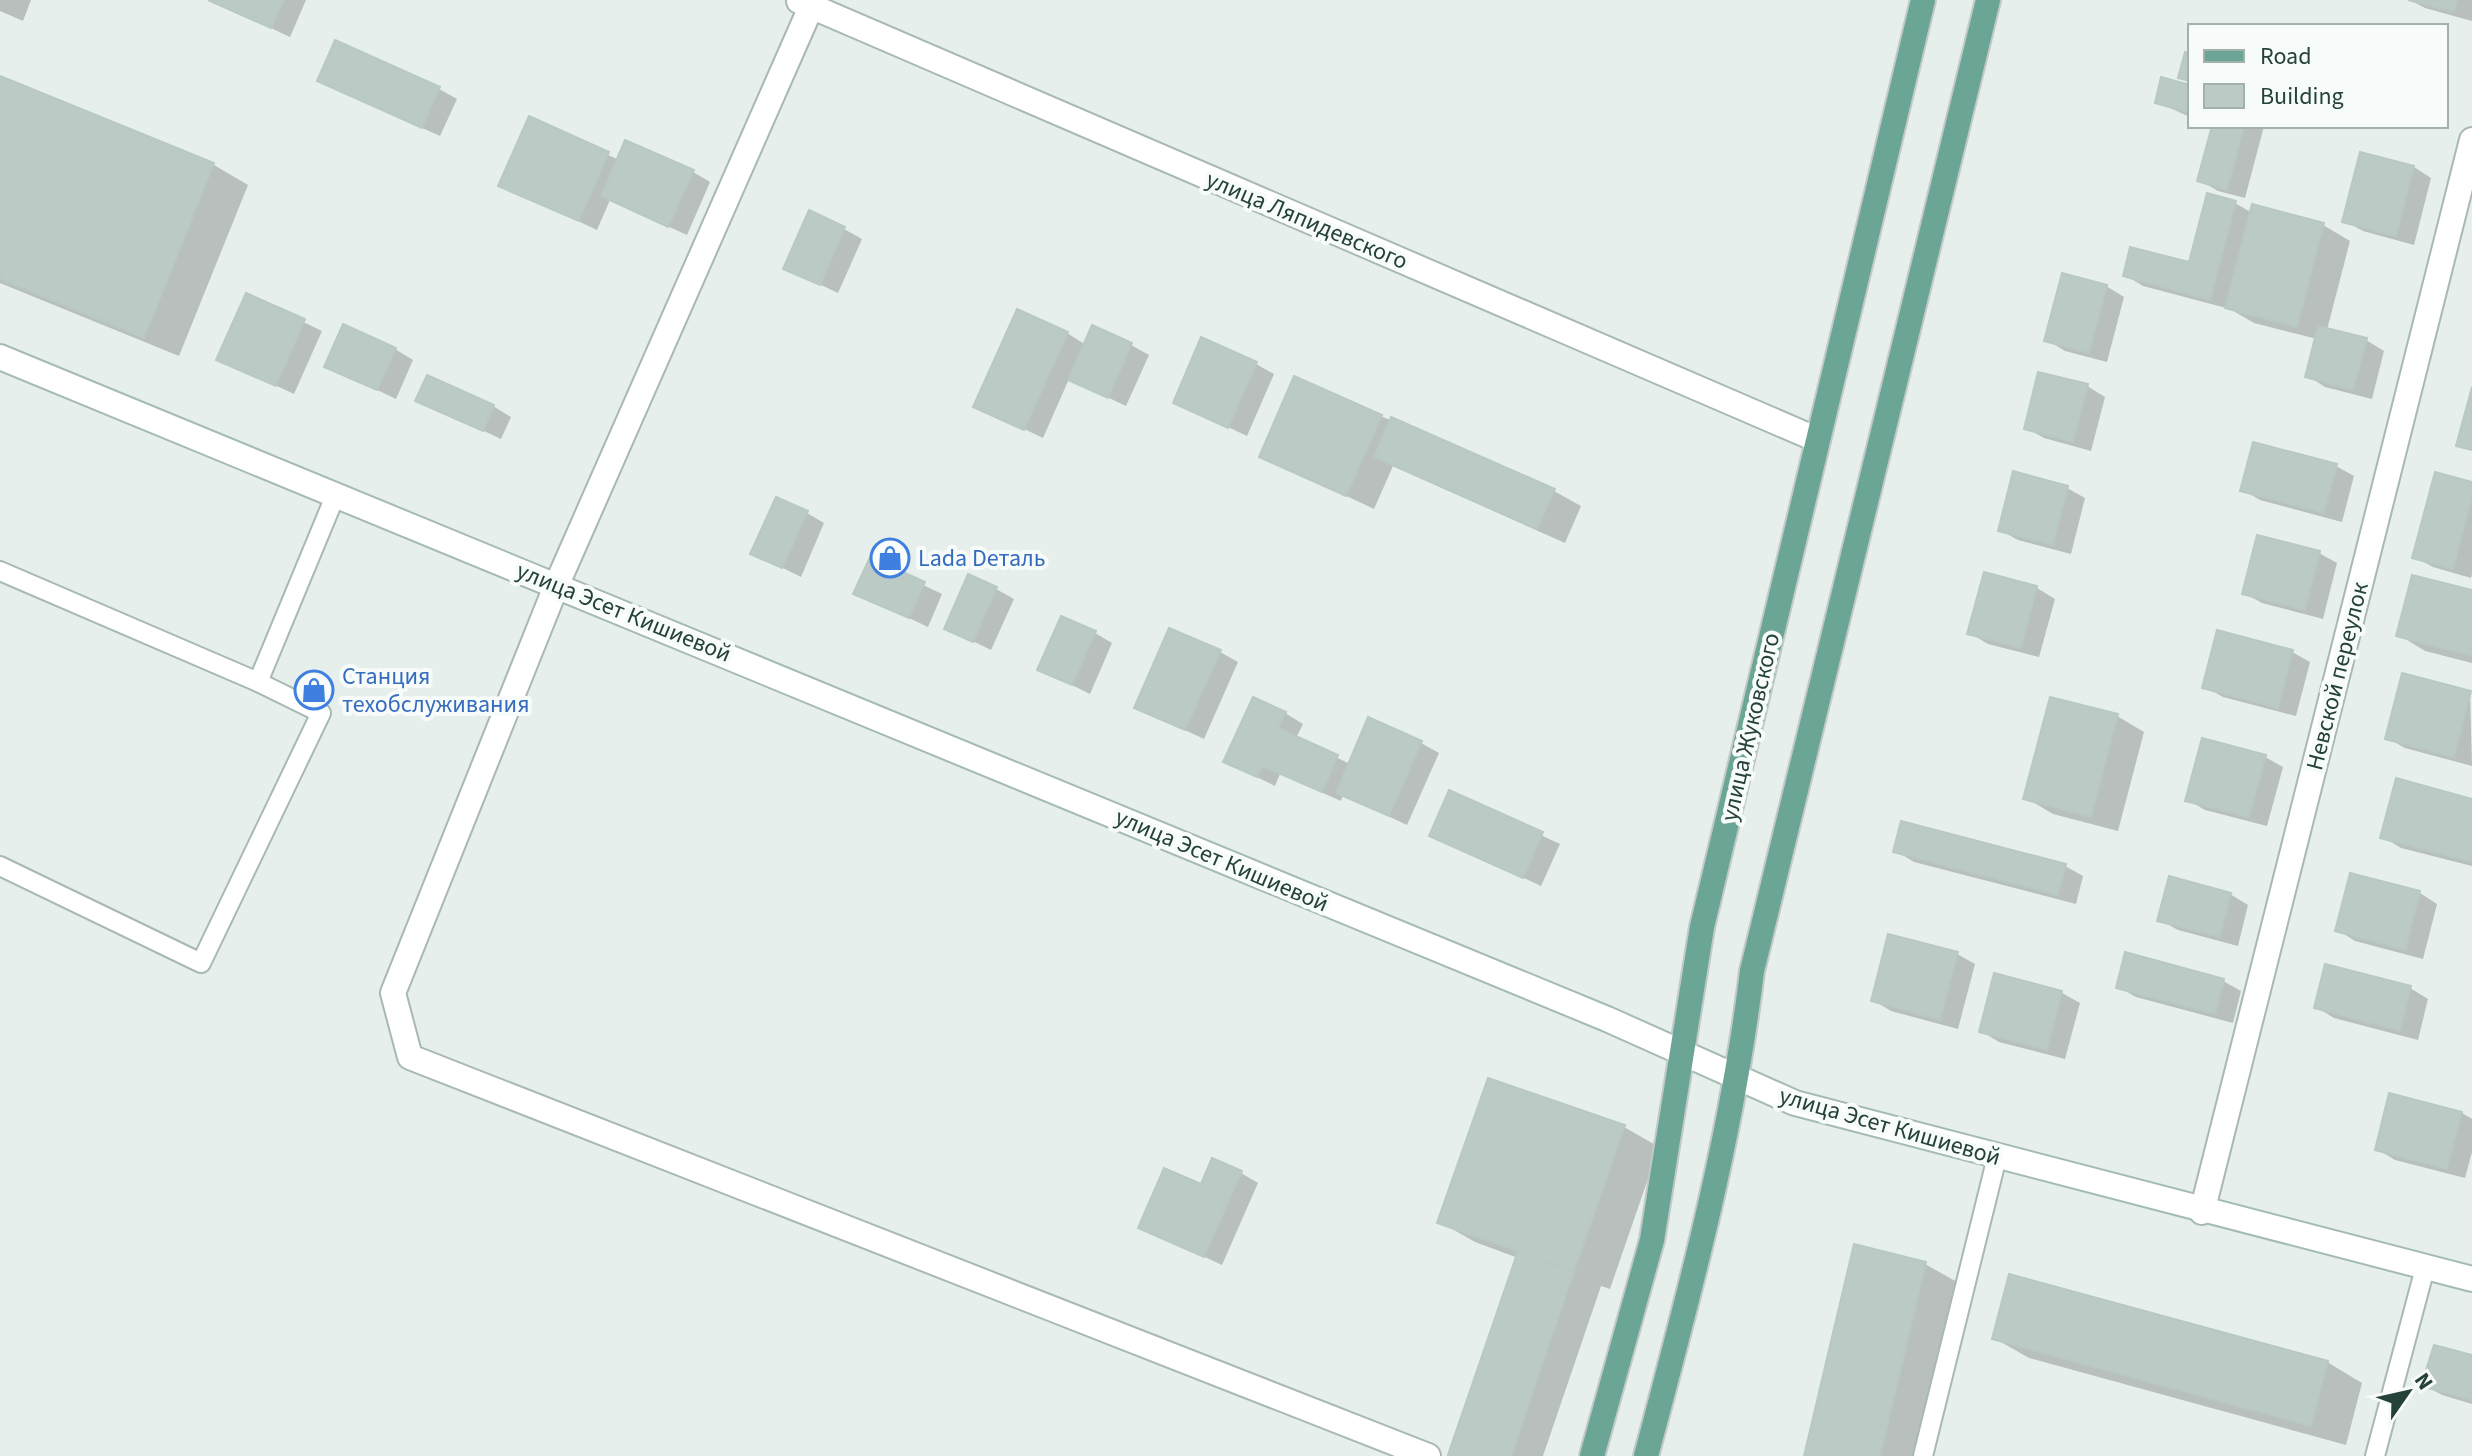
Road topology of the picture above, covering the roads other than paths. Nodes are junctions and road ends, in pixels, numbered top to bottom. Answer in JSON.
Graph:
{"nodes":[{"id":1,"x":1923,"y":0,"type":"edge"},
{"id":2,"x":1988,"y":0,"type":"edge"},
{"id":3,"x":804,"y":4,"type":"edge"},
{"id":4,"x":2472,"y":140,"type":"edge"},
{"id":5,"x":0,"y":357,"type":"edge"},
{"id":6,"x":1818,"y":440,"type":"junction"},
{"id":7,"x":336,"y":494,"type":"junction"},
{"id":8,"x":0,"y":571,"type":"edge"},
{"id":9,"x":557,"y":584,"type":"junction"},
{"id":10,"x":258,"y":682,"type":"junction"},
{"id":11,"x":0,"y":866,"type":"edge"},
{"id":12,"x":1681,"y":1051,"type":"junction"},
{"id":13,"x":1739,"y":1077,"type":"junction"},
{"id":14,"x":1997,"y":1157,"type":"junction"},
{"id":15,"x":2202,"y":1212,"type":"junction"},
{"id":16,"x":2425,"y":1268,"type":"junction"},
{"id":17,"x":2472,"y":1279,"type":"edge"},
{"id":18,"x":1428,"y":1456,"type":"edge"},
{"id":19,"x":1592,"y":1456,"type":"edge"},
{"id":20,"x":1646,"y":1456,"type":"edge"},
{"id":21,"x":1923,"y":1456,"type":"edge"},
{"id":22,"x":2375,"y":1456,"type":"edge"}],
"edges":[{"from":1,"to":6,"type":"main road","name":"улица Жуковского"},
{"from":2,"to":13,"type":"main road"},
{"from":3,"to":6,"type":"street","name":"улица Ляпидевского"},
{"from":3,"to":9,"type":"street"},
{"from":4,"to":15,"type":"street","name":"Невской переулок"},
{"from":5,"to":7,"type":"street","name":"улица Эсет Кишиевой"},
{"from":6,"to":12,"type":"main road","name":"улица Жуковского"},
{"from":7,"to":9,"type":"street","name":"улица Эсет Кишиевой"},
{"from":7,"to":10,"type":"lane"},
{"from":8,"to":10,"type":"lane"},
{"from":9,"to":12,"type":"street","name":"улица Эсет Кишиевой"},
{"from":9,"to":18,"type":"street"},
{"from":10,"to":11,"type":"lane"},
{"from":12,"to":13,"type":"street","name":"улица Эсет Кишиевой"},
{"from":12,"to":19,"type":"main road","name":"улица Жуковского"},
{"from":13,"to":14,"type":"street","name":"улица Эсет Кишиевой"},
{"from":13,"to":20,"type":"main road"},
{"from":14,"to":15,"type":"street","name":"улица Эсет Кишиевой"},
{"from":14,"to":21,"type":"lane"},
{"from":15,"to":16,"type":"street","name":"улица Эсет Кишиевой"},
{"from":16,"to":17,"type":"street","name":"улица Эсет Кишиевой"},
{"from":16,"to":22,"type":"lane"}]}
